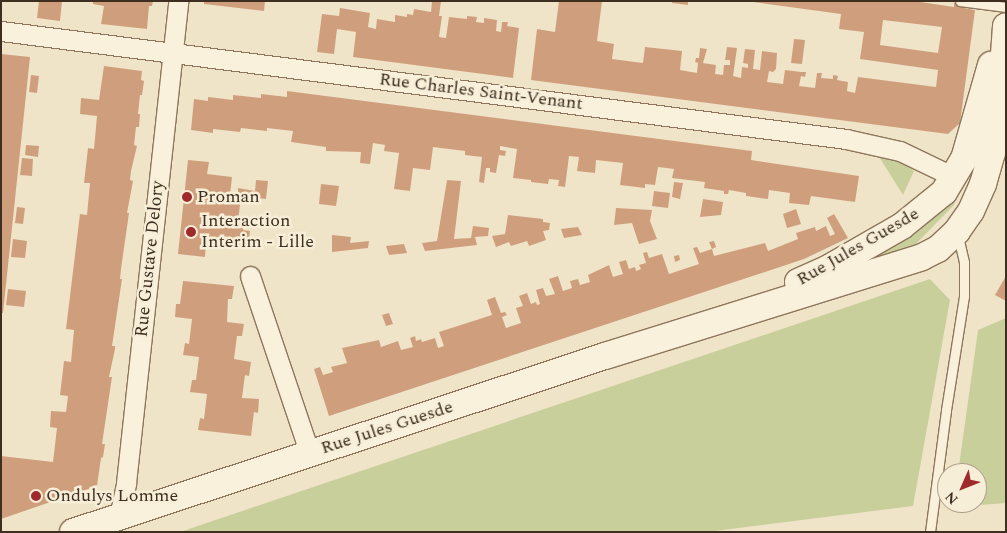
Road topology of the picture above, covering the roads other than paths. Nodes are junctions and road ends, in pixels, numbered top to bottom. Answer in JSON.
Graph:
{"nodes":[{"id":1,"x":178,"y":1,"type":"edge"},
{"id":2,"x":960,"y":1,"type":"edge"},
{"id":3,"x":1006,"y":7,"type":"edge"},
{"id":4,"x":1006,"y":14,"type":"edge"},
{"id":5,"x":1006,"y":26,"type":"edge"},
{"id":6,"x":1,"y":31,"type":"edge"},
{"id":7,"x":173,"y":52,"type":"junction"},
{"id":8,"x":1005,"y":60,"type":"edge"},
{"id":9,"x":954,"y":177,"type":"junction"},
{"id":10,"x":957,"y":220,"type":"junction"},
{"id":11,"x":250,"y":276,"type":"dead end"},
{"id":12,"x":702,"y":325,"type":"junction"},
{"id":13,"x":310,"y":454,"type":"junction"},
{"id":14,"x":119,"y":517,"type":"junction"},
{"id":15,"x":73,"y":532,"type":"edge"},
{"id":16,"x":930,"y":532,"type":"edge"}],
"edges":[{"from":1,"to":7,"type":"street","name":"Rue Gustave Delory"},
{"from":2,"to":3,"type":"lane"},
{"from":4,"to":9,"type":"street"},
{"from":5,"to":8,"type":"street"},
{"from":6,"to":7,"type":"street","name":"Rue Charles Saint-Venant"},
{"from":7,"to":9,"type":"street","name":"Rue Charles Saint-Venant"},
{"from":7,"to":14,"type":"street","name":"Rue Gustave Delory"},
{"from":8,"to":10,"type":"street"},
{"from":9,"to":10,"type":"street","name":"Rue Jules Guesde"},
{"from":9,"to":12,"type":"street","name":"Rue Jules Guesde"},
{"from":10,"to":12,"type":"street","name":"Rue Jules Guesde"},
{"from":10,"to":16,"type":"lane"},
{"from":11,"to":13,"type":"street"},
{"from":12,"to":13,"type":"street","name":"Rue Jules Guesde"},
{"from":13,"to":14,"type":"street","name":"Rue Jules Guesde"},
{"from":14,"to":15,"type":"street","name":"Rue Jules Guesde"}]}
